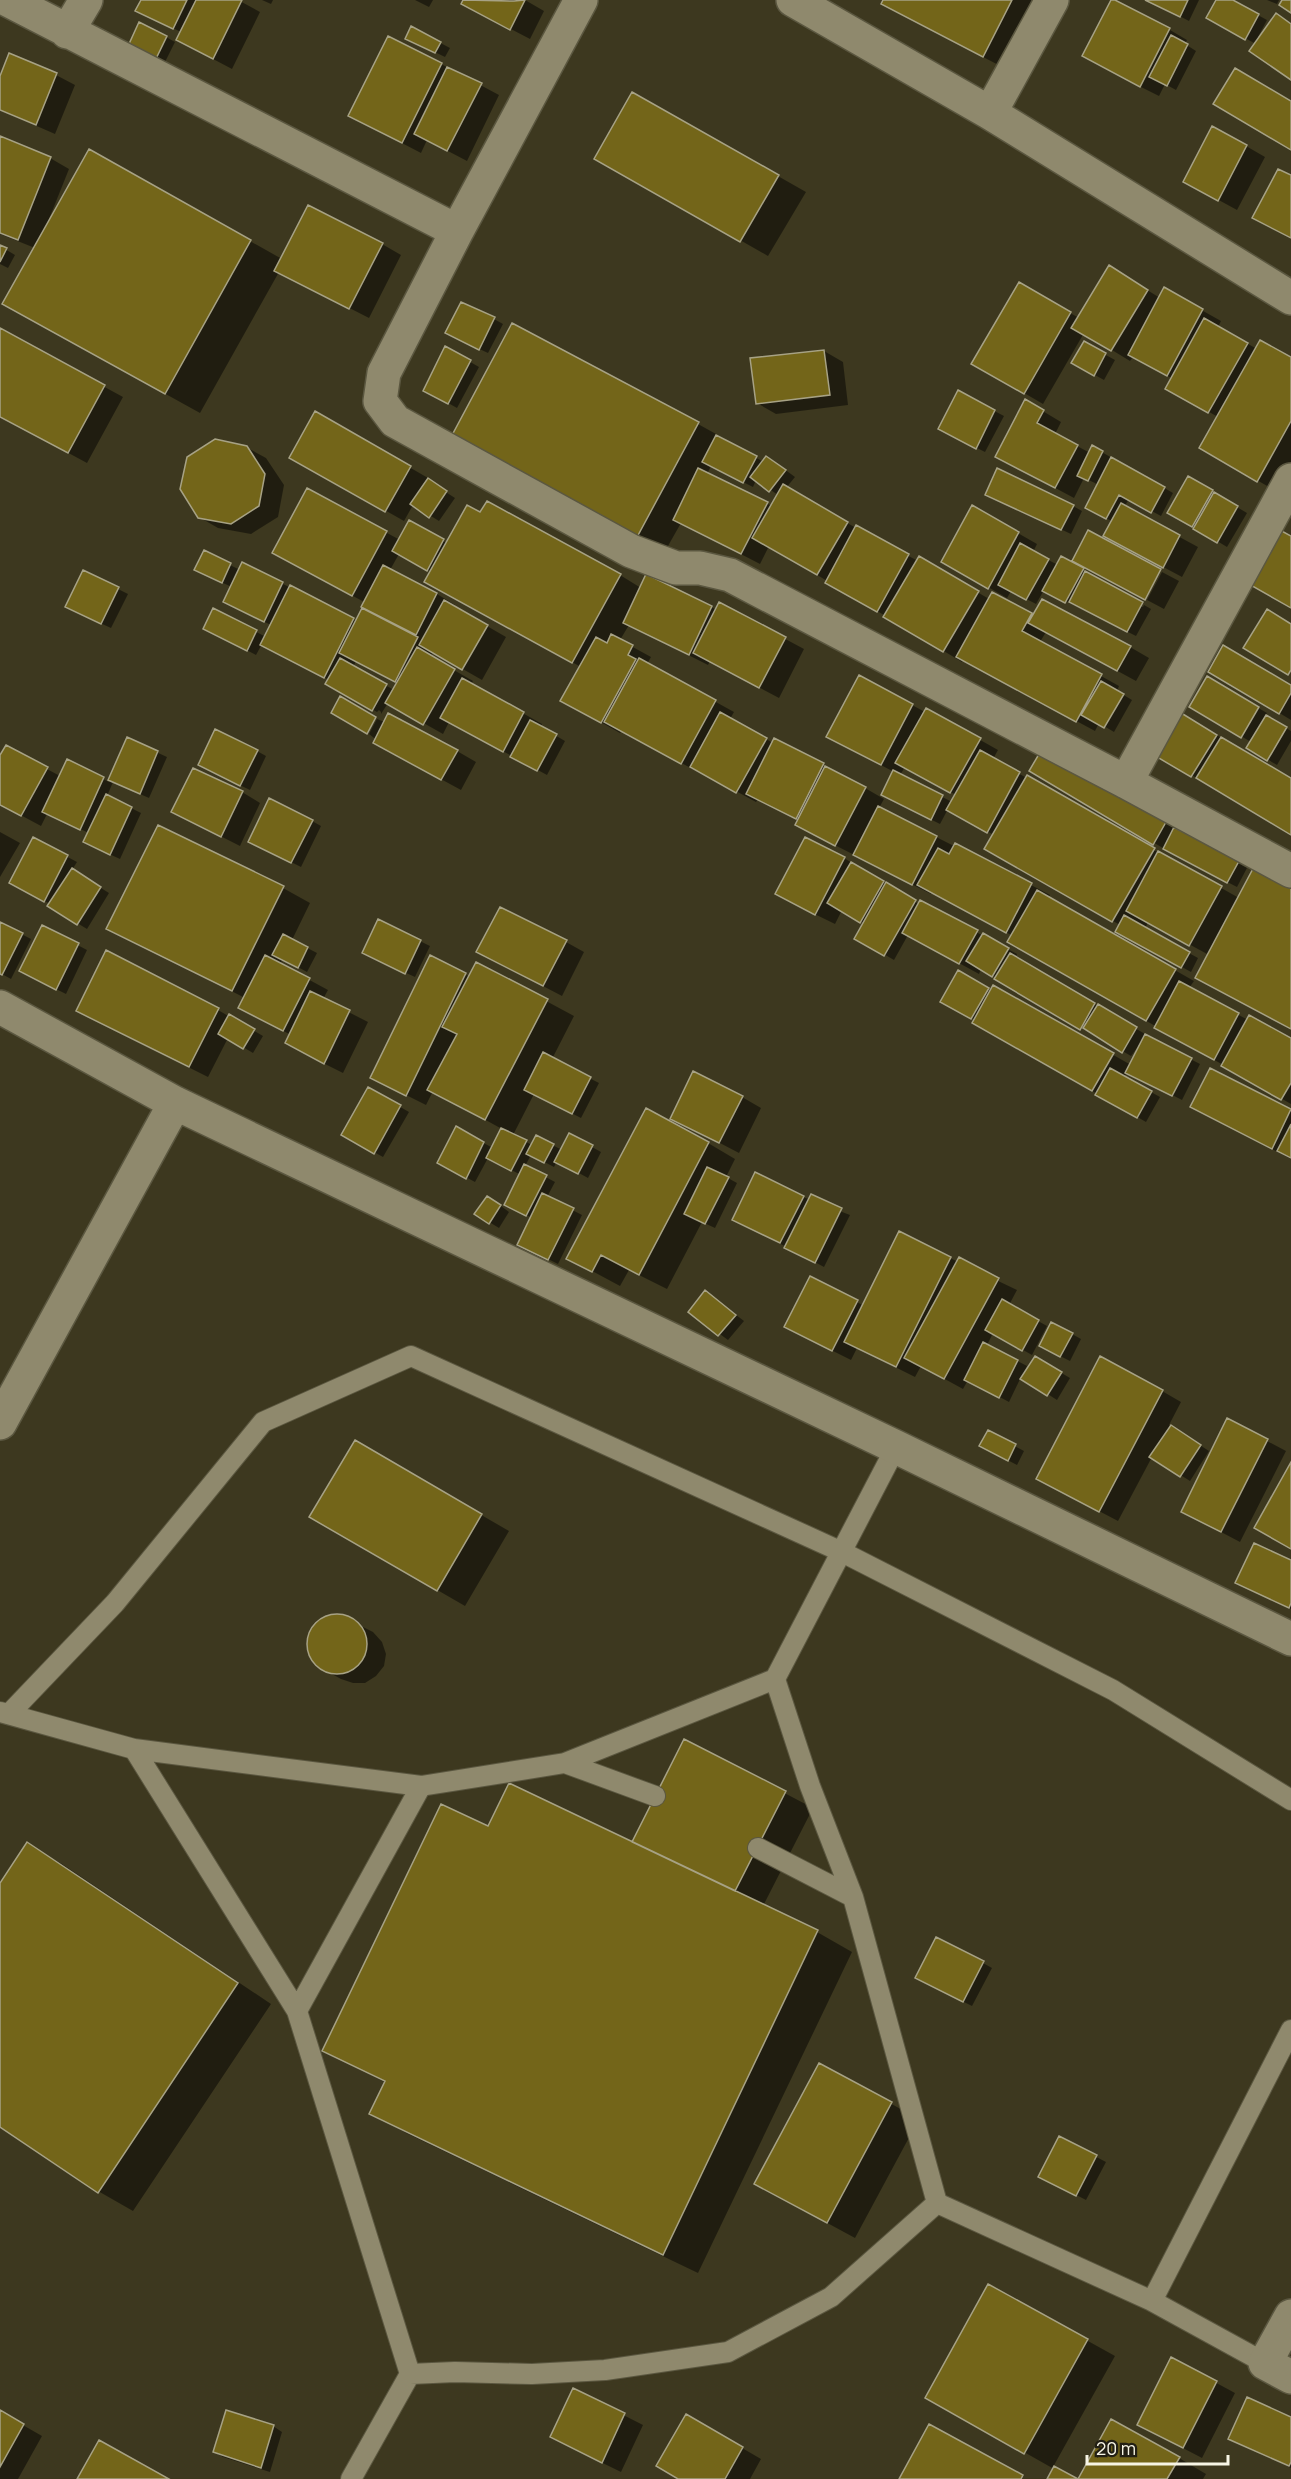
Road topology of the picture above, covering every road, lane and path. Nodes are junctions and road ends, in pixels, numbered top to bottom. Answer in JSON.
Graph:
{"nodes":[{"id":1,"x":8,"y":0,"type":"edge"},
{"id":2,"x":86,"y":0,"type":"edge"},
{"id":3,"x":582,"y":0,"type":"edge"},
{"id":4,"x":793,"y":0,"type":"edge"},
{"id":5,"x":1052,"y":0,"type":"edge"},
{"id":6,"x":67,"y":32,"type":"junction"},
{"id":7,"x":990,"y":113,"type":"junction"},
{"id":8,"x":457,"y":231,"type":"junction"},
{"id":9,"x":1291,"y":298,"type":"edge"},
{"id":10,"x":1291,"y":480,"type":"edge"},
{"id":11,"x":1283,"y":515,"type":"edge"},
{"id":12,"x":1126,"y":782,"type":"junction"},
{"id":13,"x":1291,"y":872,"type":"edge"},
{"id":14,"x":0,"y":1007,"type":"edge"},
{"id":15,"x":175,"y":1103,"type":"junction"},
{"id":16,"x":0,"y":1423,"type":"edge"},
{"id":17,"x":896,"y":1447,"type":"junction"},
{"id":18,"x":842,"y":1552,"type":"junction"},
{"id":19,"x":1291,"y":1639,"type":"edge"},
{"id":20,"x":775,"y":1679,"type":"junction"},
{"id":21,"x":4,"y":1713,"type":"edge"},
{"id":22,"x":134,"y":1749,"type":"junction"},
{"id":23,"x":565,"y":1763,"type":"junction"},
{"id":24,"x":421,"y":1786,"type":"junction"},
{"id":25,"x":655,"y":1796,"type":"dead end"},
{"id":26,"x":1291,"y":1800,"type":"edge"},
{"id":27,"x":758,"y":1848,"type":"dead end"},
{"id":28,"x":853,"y":1897,"type":"junction"},
{"id":29,"x":297,"y":2011,"type":"junction"},
{"id":30,"x":1291,"y":2030,"type":"edge"},
{"id":31,"x":937,"y":2203,"type":"junction"},
{"id":32,"x":1152,"y":2301,"type":"junction"},
{"id":33,"x":1291,"y":2316,"type":"edge"},
{"id":34,"x":1278,"y":2370,"type":"edge"},
{"id":35,"x":410,"y":2374,"type":"junction"},
{"id":36,"x":351,"y":2479,"type":"edge"}],
"edges":[{"from":1,"to":6,"type":"street"},
{"from":2,"to":6,"type":"street"},
{"from":3,"to":8,"type":"street"},
{"from":4,"to":7,"type":"street"},
{"from":5,"to":7,"type":"street"},
{"from":6,"to":8,"type":"street"},
{"from":7,"to":9,"type":"street"},
{"from":8,"to":12,"type":"street"},
{"from":10,"to":11,"type":"street"},
{"from":11,"to":12,"type":"street"},
{"from":12,"to":13,"type":"street"},
{"from":14,"to":15,"type":"street"},
{"from":15,"to":16,"type":"street"},
{"from":15,"to":17,"type":"street"},
{"from":17,"to":18,"type":"lane"},
{"from":17,"to":19,"type":"street"},
{"from":18,"to":20,"type":"lane"},
{"from":18,"to":21,"type":"lane"},
{"from":18,"to":26,"type":"lane"},
{"from":20,"to":23,"type":"lane"},
{"from":20,"to":28,"type":"lane"},
{"from":21,"to":22,"type":"lane"},
{"from":22,"to":24,"type":"lane"},
{"from":22,"to":29,"type":"lane"},
{"from":23,"to":24,"type":"lane"},
{"from":23,"to":25,"type":"lane"},
{"from":24,"to":29,"type":"lane"},
{"from":27,"to":28,"type":"lane"},
{"from":28,"to":31,"type":"lane"},
{"from":29,"to":35,"type":"lane"},
{"from":30,"to":32,"type":"lane"},
{"from":31,"to":32,"type":"lane"},
{"from":31,"to":35,"type":"lane"},
{"from":32,"to":34,"type":"lane"},
{"from":33,"to":34,"type":"street"},
{"from":35,"to":36,"type":"lane"}]}
